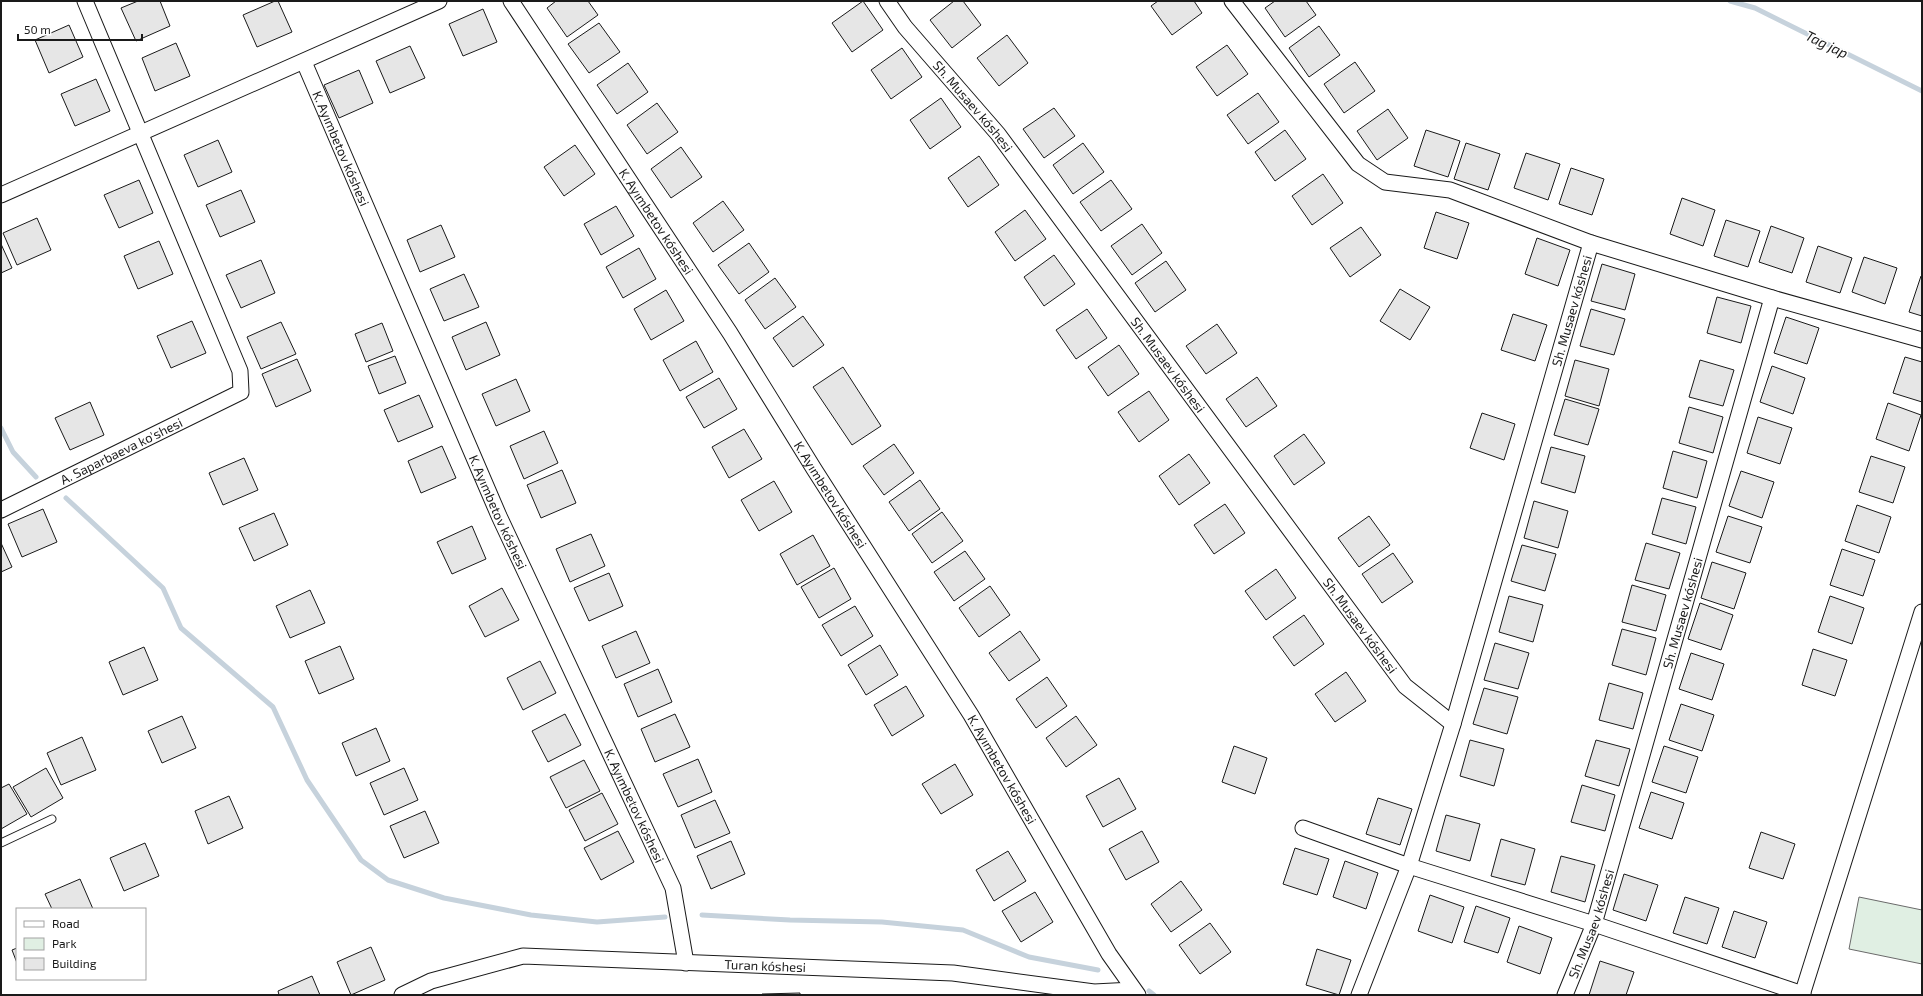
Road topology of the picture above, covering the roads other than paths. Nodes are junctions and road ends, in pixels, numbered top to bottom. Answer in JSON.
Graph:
{"nodes":[{"id":1,"x":85,"y":1,"type":"edge"},
{"id":2,"x":439,"y":1,"type":"edge"},
{"id":3,"x":511,"y":1,"type":"edge"},
{"id":4,"x":887,"y":1,"type":"edge"},
{"id":5,"x":1232,"y":1,"type":"edge"},
{"id":6,"x":304,"y":62,"type":"junction"},
{"id":7,"x":141,"y":132,"type":"junction"},
{"id":8,"x":1,"y":196,"type":"edge"},
{"id":9,"x":1591,"y":243,"type":"junction"},
{"id":10,"x":1772,"y":298,"type":"junction"},
{"id":11,"x":1922,"y":340,"type":"edge"},
{"id":12,"x":1,"y":510,"type":"edge"},
{"id":13,"x":1922,"y":612,"type":"edge"},
{"id":14,"x":1452,"y":724,"type":"junction"},
{"id":15,"x":52,"y":819,"type":"dead end"},
{"id":16,"x":1304,"y":828,"type":"dead end"},
{"id":17,"x":1,"y":842,"type":"edge"},
{"id":18,"x":1409,"y":866,"type":"junction"},
{"id":19,"x":1594,"y":924,"type":"junction"},
{"id":20,"x":686,"y":962,"type":"junction"},
{"id":21,"x":1135,"y":992,"type":"edge"},
{"id":22,"x":1803,"y":994,"type":"edge"},
{"id":23,"x":402,"y":995,"type":"edge"},
{"id":24,"x":1359,"y":995,"type":"edge"},
{"id":25,"x":1565,"y":995,"type":"edge"}],
"edges":[{"from":1,"to":7,"type":"street"},
{"from":2,"to":6,"type":"street"},
{"from":3,"to":21,"type":"street","name":"K. Ayımbetov kóshesi"},
{"from":4,"to":14,"type":"street","name":"Sh. Musaev kóshesi"},
{"from":5,"to":9,"type":"street","name":"Sh. Musaev kóshesi"},
{"from":6,"to":7,"type":"street"},
{"from":6,"to":20,"type":"street","name":"K. Ayımbetov kóshesi"},
{"from":7,"to":8,"type":"street"},
{"from":7,"to":12,"type":"street","name":"A. Saparbaeva ko'shesi"},
{"from":9,"to":10,"type":"street","name":"Sh. Musaev kóshesi"},
{"from":9,"to":14,"type":"street","name":"Sh. Musaev kóshesi"},
{"from":10,"to":11,"type":"street","name":"Sh. Musaev kóshesi"},
{"from":10,"to":19,"type":"street","name":"Sh. Musaev kóshesi"},
{"from":13,"to":22,"type":"street"},
{"from":14,"to":18,"type":"street","name":"Sh. Musaev kóshesi"},
{"from":15,"to":17,"type":"lane"},
{"from":16,"to":18,"type":"street"},
{"from":18,"to":19,"type":"street"},
{"from":18,"to":24,"type":"street","name":"Sh. Musaev kóshesi"},
{"from":19,"to":22,"type":"street"},
{"from":19,"to":25,"type":"street","name":"Sh. Musaev kóshesi"},
{"from":20,"to":21,"type":"street","name":"Turan kóshesi"},
{"from":20,"to":23,"type":"street","name":"Turan kóshesi"}]}
